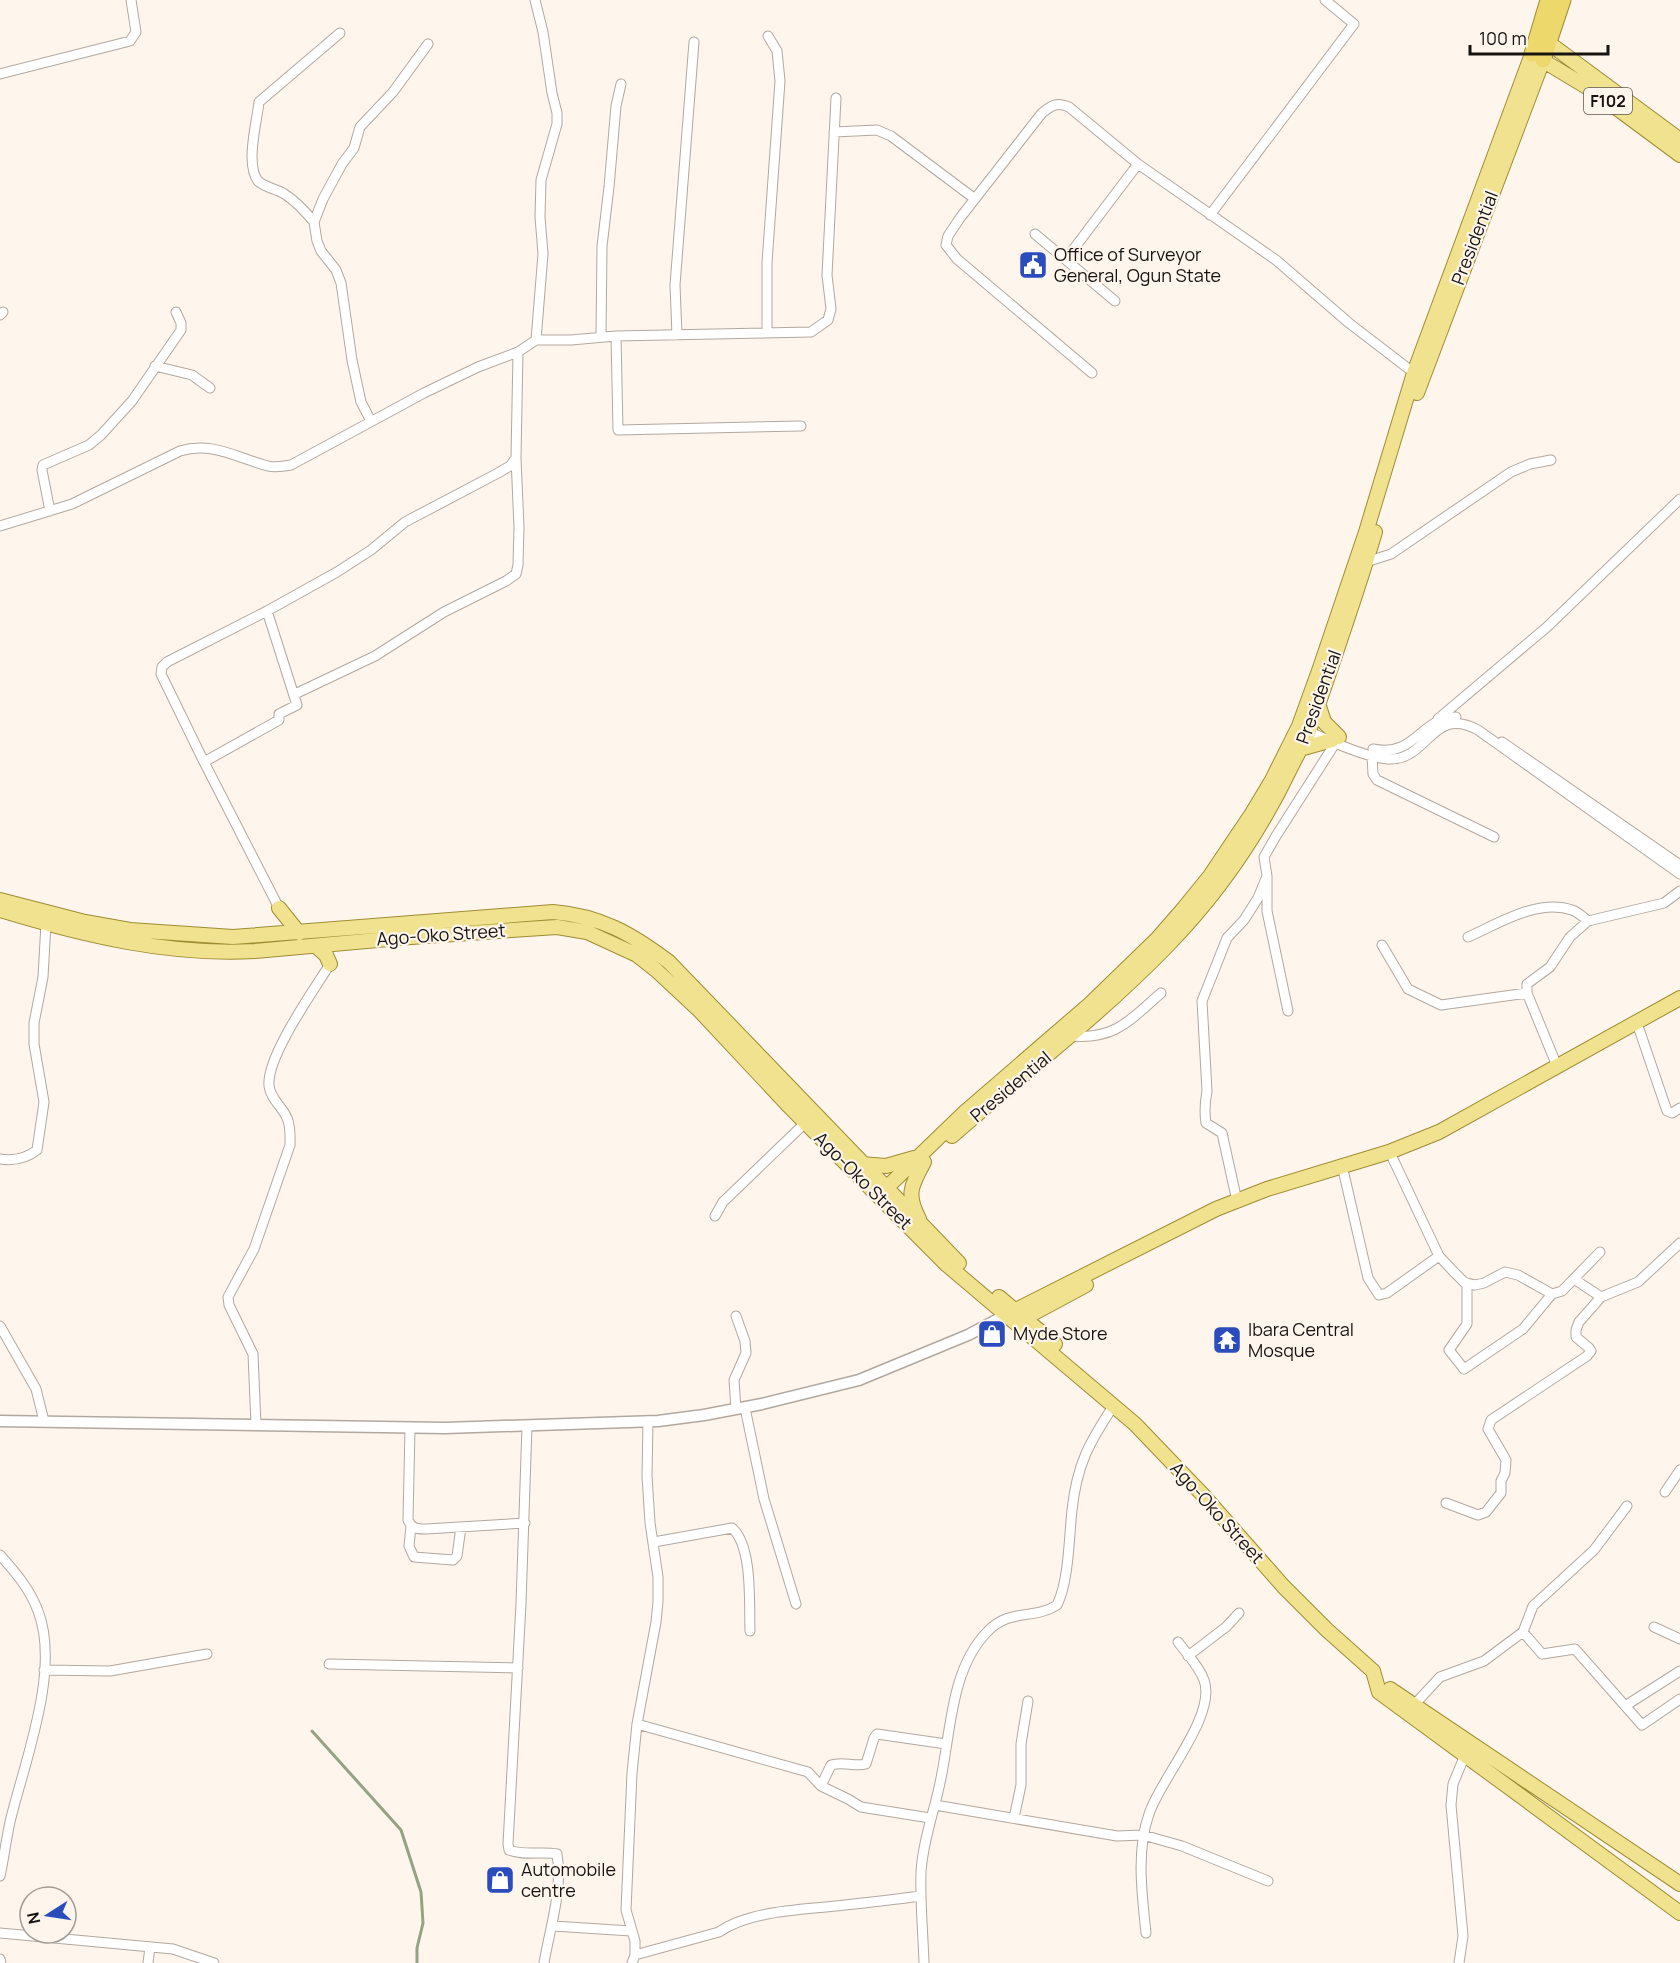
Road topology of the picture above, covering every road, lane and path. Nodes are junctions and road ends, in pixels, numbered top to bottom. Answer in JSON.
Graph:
{"nodes":[{"id":1,"x":131,"y":0,"type":"edge"},
{"id":2,"x":535,"y":0,"type":"edge"},
{"id":3,"x":1325,"y":0,"type":"edge"},
{"id":4,"x":1548,"y":0,"type":"edge"},
{"id":5,"x":1563,"y":0,"type":"edge"},
{"id":6,"x":340,"y":33,"type":"dead end"},
{"id":7,"x":768,"y":36,"type":"dead end"},
{"id":8,"x":1543,"y":39,"type":"junction"},
{"id":9,"x":694,"y":42,"type":"dead end"},
{"id":10,"x":428,"y":44,"type":"dead end"},
{"id":11,"x":1537,"y":57,"type":"junction"},
{"id":12,"x":0,"y":74,"type":"edge"},
{"id":13,"x":621,"y":84,"type":"dead end"},
{"id":14,"x":836,"y":98,"type":"dead end"},
{"id":15,"x":834,"y":132,"type":"junction"},
{"id":16,"x":1680,"y":140,"type":"edge"},
{"id":17,"x":1680,"y":155,"type":"edge"},
{"id":18,"x":1138,"y":164,"type":"junction"},
{"id":19,"x":975,"y":199,"type":"junction"},
{"id":20,"x":1210,"y":215,"type":"junction"},
{"id":21,"x":314,"y":222,"type":"junction"},
{"id":22,"x":1035,"y":234,"type":"dead end"},
{"id":23,"x":1066,"y":259,"type":"junction"},
{"id":24,"x":1114,"y":301,"type":"dead end"},
{"id":25,"x":176,"y":312,"type":"dead end"},
{"id":26,"x":767,"y":333,"type":"junction"},
{"id":27,"x":677,"y":335,"type":"junction"},
{"id":28,"x":616,"y":336,"type":"junction"},
{"id":29,"x":601,"y":338,"type":"junction"},
{"id":30,"x":536,"y":340,"type":"junction"},
{"id":31,"x":518,"y":352,"type":"junction"},
{"id":32,"x":155,"y":366,"type":"junction"},
{"id":33,"x":1092,"y":373,"type":"dead end"},
{"id":34,"x":1418,"y":376,"type":"junction"},
{"id":35,"x":210,"y":388,"type":"dead end"},
{"id":36,"x":371,"y":421,"type":"junction"},
{"id":37,"x":801,"y":426,"type":"dead end"},
{"id":38,"x":516,"y":458,"type":"junction"},
{"id":39,"x":1551,"y":460,"type":"dead end"},
{"id":40,"x":1680,"y":499,"type":"edge"},
{"id":41,"x":50,"y":511,"type":"junction"},
{"id":42,"x":0,"y":526,"type":"edge"},
{"id":43,"x":1366,"y":562,"type":"junction"},
{"id":44,"x":267,"y":611,"type":"junction"},
{"id":45,"x":295,"y":694,"type":"junction"},
{"id":46,"x":1318,"y":703,"type":"junction"},
{"id":47,"x":1434,"y":723,"type":"junction"},
{"id":48,"x":1305,"y":725,"type":"junction"},
{"id":49,"x":1336,"y":740,"type":"junction"},
{"id":50,"x":1300,"y":749,"type":"junction"},
{"id":51,"x":1372,"y":755,"type":"junction"},
{"id":52,"x":204,"y":762,"type":"junction"},
{"id":53,"x":1494,"y":837,"type":"dead end"},
{"id":54,"x":1680,"y":866,"type":"edge"},
{"id":55,"x":1680,"y":874,"type":"edge"},
{"id":56,"x":1267,"y":876,"type":"junction"},
{"id":57,"x":1680,"y":891,"type":"edge"},
{"id":58,"x":0,"y":900,"type":"edge"},
{"id":59,"x":279,"y":908,"type":"junction"},
{"id":60,"x":0,"y":910,"type":"edge"},
{"id":61,"x":1588,"y":921,"type":"junction"},
{"id":62,"x":46,"y":923,"type":"junction"},
{"id":63,"x":299,"y":933,"type":"junction"},
{"id":64,"x":270,"y":936,"type":"junction"},
{"id":65,"x":1468,"y":937,"type":"dead end"},
{"id":66,"x":255,"y":944,"type":"junction"},
{"id":67,"x":341,"y":944,"type":"junction"},
{"id":68,"x":1382,"y":945,"type":"dead end"},
{"id":69,"x":316,"y":946,"type":"junction"},
{"id":70,"x":330,"y":964,"type":"junction"},
{"id":71,"x":1161,"y":993,"type":"dead end"},
{"id":72,"x":1527,"y":993,"type":"junction"},
{"id":73,"x":1680,"y":998,"type":"edge"},
{"id":74,"x":1680,"y":1007,"type":"edge"},
{"id":75,"x":1288,"y":1011,"type":"dead end"},
{"id":76,"x":1639,"y":1029,"type":"junction"},
{"id":77,"x":1071,"y":1035,"type":"junction"},
{"id":78,"x":1557,"y":1066,"type":"junction"},
{"id":79,"x":1680,"y":1108,"type":"edge"},
{"id":80,"x":805,"y":1123,"type":"junction"},
{"id":81,"x":0,"y":1159,"type":"edge"},
{"id":82,"x":921,"y":1159,"type":"junction"},
{"id":83,"x":1393,"y":1159,"type":"junction"},
{"id":84,"x":861,"y":1164,"type":"junction"},
{"id":85,"x":1344,"y":1174,"type":"junction"},
{"id":86,"x":885,"y":1195,"type":"junction"},
{"id":87,"x":1237,"y":1200,"type":"junction"},
{"id":88,"x":715,"y":1216,"type":"dead end"},
{"id":89,"x":925,"y":1228,"type":"junction"},
{"id":90,"x":1680,"y":1243,"type":"edge"},
{"id":91,"x":1600,"y":1252,"type":"dead end"},
{"id":92,"x":1440,"y":1257,"type":"junction"},
{"id":93,"x":1574,"y":1279,"type":"junction"},
{"id":94,"x":1467,"y":1283,"type":"junction"},
{"id":95,"x":1552,"y":1294,"type":"junction"},
{"id":96,"x":1601,"y":1298,"type":"junction"},
{"id":97,"x":736,"y":1316,"type":"dead end"},
{"id":98,"x":1015,"y":1317,"type":"junction"},
{"id":99,"x":0,"y":1326,"type":"edge"},
{"id":100,"x":1114,"y":1405,"type":"junction"},
{"id":101,"x":740,"y":1409,"type":"junction"},
{"id":102,"x":0,"y":1421,"type":"edge"},
{"id":103,"x":44,"y":1421,"type":"junction"},
{"id":104,"x":648,"y":1421,"type":"junction"},
{"id":105,"x":256,"y":1425,"type":"junction"},
{"id":106,"x":527,"y":1426,"type":"junction"},
{"id":107,"x":410,"y":1428,"type":"junction"},
{"id":108,"x":1680,"y":1470,"type":"edge"},
{"id":109,"x":1665,"y":1492,"type":"dead end"},
{"id":110,"x":1446,"y":1503,"type":"dead end"},
{"id":111,"x":1627,"y":1506,"type":"dead end"},
{"id":112,"x":525,"y":1523,"type":"junction"},
{"id":113,"x":411,"y":1526,"type":"junction"},
{"id":114,"x":461,"y":1527,"type":"junction"},
{"id":115,"x":654,"y":1542,"type":"junction"},
{"id":116,"x":0,"y":1555,"type":"edge"},
{"id":117,"x":796,"y":1604,"type":"dead end"},
{"id":118,"x":1239,"y":1613,"type":"dead end"},
{"id":119,"x":1654,"y":1627,"type":"dead end"},
{"id":120,"x":750,"y":1631,"type":"dead end"},
{"id":121,"x":1523,"y":1632,"type":"junction"},
{"id":122,"x":1680,"y":1639,"type":"edge"},
{"id":123,"x":1178,"y":1642,"type":"dead end"},
{"id":124,"x":207,"y":1654,"type":"dead end"},
{"id":125,"x":1188,"y":1656,"type":"junction"},
{"id":126,"x":329,"y":1664,"type":"dead end"},
{"id":127,"x":518,"y":1668,"type":"junction"},
{"id":128,"x":1376,"y":1669,"type":"junction"},
{"id":129,"x":44,"y":1670,"type":"junction"},
{"id":130,"x":1680,"y":1671,"type":"edge"},
{"id":131,"x":1381,"y":1688,"type":"junction"},
{"id":132,"x":1680,"y":1699,"type":"edge"},
{"id":133,"x":1028,"y":1701,"type":"dead end"},
{"id":134,"x":1414,"y":1705,"type":"junction"},
{"id":135,"x":1625,"y":1706,"type":"junction"},
{"id":136,"x":637,"y":1724,"type":"junction"},
{"id":137,"x":946,"y":1744,"type":"junction"},
{"id":138,"x":1465,"y":1755,"type":"junction"},
{"id":139,"x":821,"y":1786,"type":"junction"},
{"id":140,"x":934,"y":1804,"type":"junction"},
{"id":141,"x":930,"y":1818,"type":"junction"},
{"id":142,"x":1014,"y":1818,"type":"junction"},
{"id":143,"x":1143,"y":1835,"type":"junction"},
{"id":144,"x":0,"y":1876,"type":"edge"},
{"id":145,"x":1268,"y":1881,"type":"dead end"},
{"id":146,"x":1680,"y":1884,"type":"edge"},
{"id":147,"x":920,"y":1896,"type":"junction"},
{"id":148,"x":1680,"y":1913,"type":"edge"},
{"id":149,"x":553,"y":1926,"type":"junction"},
{"id":150,"x":632,"y":1931,"type":"junction"},
{"id":151,"x":0,"y":1933,"type":"edge"},
{"id":152,"x":1146,"y":1933,"type":"dead end"},
{"id":153,"x":150,"y":1947,"type":"junction"},
{"id":154,"x":633,"y":1959,"type":"edge"},
{"id":155,"x":148,"y":1963,"type":"edge"},
{"id":156,"x":214,"y":1963,"type":"edge"},
{"id":157,"x":544,"y":1963,"type":"edge"},
{"id":158,"x":924,"y":1963,"type":"edge"},
{"id":159,"x":1459,"y":1963,"type":"edge"}],
"edges":[{"from":1,"to":12,"type":"street"},
{"from":2,"to":30,"type":"street"},
{"from":3,"to":20,"type":"street"},
{"from":4,"to":8,"type":"highway"},
{"from":5,"to":8,"type":"highway"},
{"from":6,"to":21,"type":"street"},
{"from":7,"to":26,"type":"street"},
{"from":8,"to":11,"type":"highway"},
{"from":8,"to":16,"type":"main road","number":"F102"},
{"from":9,"to":27,"type":"street"},
{"from":10,"to":21,"type":"street"},
{"from":11,"to":17,"type":"main road","number":"F102"},
{"from":11,"to":34,"type":"main road"},
{"from":13,"to":29,"type":"street"},
{"from":14,"to":15,"type":"street"},
{"from":15,"to":19,"type":"street"},
{"from":15,"to":26,"type":"street"},
{"from":18,"to":19,"type":"street"},
{"from":18,"to":20,"type":"street"},
{"from":18,"to":23,"type":"street"},
{"from":19,"to":33,"type":"street"},
{"from":20,"to":34,"type":"street"},
{"from":21,"to":36,"type":"street"},
{"from":22,"to":23,"type":"street"},
{"from":23,"to":24,"type":"street"},
{"from":25,"to":32,"type":"street"},
{"from":26,"to":27,"type":"street"},
{"from":27,"to":28,"type":"street"},
{"from":28,"to":29,"type":"street"},
{"from":28,"to":37,"type":"street"},
{"from":29,"to":30,"type":"street"},
{"from":30,"to":31,"type":"street"},
{"from":31,"to":36,"type":"street"},
{"from":31,"to":38,"type":"street"},
{"from":32,"to":35,"type":"street"},
{"from":32,"to":41,"type":"street"},
{"from":34,"to":43,"type":"main road","name":"Presidential"},
{"from":34,"to":48,"type":"main road"},
{"from":36,"to":41,"type":"street"},
{"from":38,"to":44,"type":"street"},
{"from":38,"to":45,"type":"street"},
{"from":39,"to":43,"type":"street"},
{"from":40,"to":47,"type":"street"},
{"from":41,"to":42,"type":"street"},
{"from":43,"to":46,"type":"main road","name":"Presidential"},
{"from":44,"to":45,"type":"street"},
{"from":44,"to":52,"type":"street"},
{"from":45,"to":52,"type":"street"},
{"from":46,"to":48,"type":"main road","name":"Presidential"},
{"from":46,"to":49,"type":"main road"},
{"from":47,"to":49,"type":"street"},
{"from":47,"to":54,"type":"street"},
{"from":48,"to":49,"type":"street"},
{"from":48,"to":50,"type":"main road","name":"Presidential"},
{"from":48,"to":82,"type":"main road"},
{"from":49,"to":50,"type":"main road"},
{"from":49,"to":51,"type":"street"},
{"from":49,"to":56,"type":"street"},
{"from":50,"to":77,"type":"main road","name":"Presidential"},
{"from":51,"to":53,"type":"street"},
{"from":51,"to":55,"type":"street"},
{"from":52,"to":59,"type":"street"},
{"from":56,"to":75,"type":"street"},
{"from":56,"to":87,"type":"street"},
{"from":57,"to":61,"type":"street"},
{"from":58,"to":66,"type":"main road"},
{"from":59,"to":63,"type":"main road"},
{"from":59,"to":64,"type":"main road"},
{"from":60,"to":62,"type":"main road"},
{"from":61,"to":65,"type":"street"},
{"from":61,"to":72,"type":"street"},
{"from":62,"to":66,"type":"main road"},
{"from":62,"to":81,"type":"street"},
{"from":63,"to":64,"type":"main road"},
{"from":63,"to":84,"type":"main road"},
{"from":64,"to":66,"type":"main road"},
{"from":66,"to":69,"type":"main road","name":"Ago-Oko Street"},
{"from":67,"to":69,"type":"main road","name":"Ago-Oko Street"},
{"from":67,"to":70,"type":"main road"},
{"from":67,"to":80,"type":"main road","name":"Ago-Oko Street"},
{"from":68,"to":72,"type":"street"},
{"from":69,"to":70,"type":"main road"},
{"from":70,"to":105,"type":"street"},
{"from":71,"to":77,"type":"street"},
{"from":72,"to":78,"type":"street"},
{"from":73,"to":78,"type":"main road"},
{"from":74,"to":76,"type":"main road"},
{"from":76,"to":79,"type":"street"},
{"from":76,"to":83,"type":"main road"},
{"from":77,"to":82,"type":"main road","name":"Presidential"},
{"from":78,"to":87,"type":"main road"},
{"from":80,"to":86,"type":"main road","name":"Ago-Oko Street"},
{"from":80,"to":88,"type":"street"},
{"from":82,"to":84,"type":"main road"},
{"from":82,"to":86,"type":"main road","name":"Presidential"},
{"from":82,"to":89,"type":"main road"},
{"from":83,"to":85,"type":"main road"},
{"from":83,"to":92,"type":"street"},
{"from":84,"to":86,"type":"main road"},
{"from":85,"to":92,"type":"street"},
{"from":85,"to":98,"type":"main road"},
{"from":86,"to":89,"type":"main road"},
{"from":86,"to":98,"type":"main road","name":"Ago-Oko Street"},
{"from":87,"to":98,"type":"main road"},
{"from":89,"to":98,"type":"main road"},
{"from":90,"to":96,"type":"street"},
{"from":91,"to":93,"type":"street"},
{"from":92,"to":94,"type":"street"},
{"from":93,"to":95,"type":"street"},
{"from":93,"to":96,"type":"street"},
{"from":94,"to":95,"type":"street"},
{"from":94,"to":95,"type":"street"},
{"from":96,"to":110,"type":"street"},
{"from":97,"to":101,"type":"street"},
{"from":98,"to":100,"type":"main road","name":"Ago-Oko Street"},
{"from":98,"to":101,"type":"street"},
{"from":98,"to":128,"type":"main road"},
{"from":99,"to":103,"type":"street"},
{"from":100,"to":128,"type":"main road","name":"Ago-Oko Street"},
{"from":100,"to":137,"type":"street"},
{"from":101,"to":104,"type":"street"},
{"from":101,"to":117,"type":"street"},
{"from":102,"to":103,"type":"street"},
{"from":103,"to":105,"type":"street"},
{"from":104,"to":106,"type":"street"},
{"from":104,"to":115,"type":"street"},
{"from":105,"to":107,"type":"street"},
{"from":106,"to":107,"type":"street"},
{"from":106,"to":112,"type":"street"},
{"from":107,"to":113,"type":"street"},
{"from":108,"to":109,"type":"street"},
{"from":111,"to":121,"type":"street"},
{"from":112,"to":114,"type":"street"},
{"from":112,"to":127,"type":"street"},
{"from":113,"to":114,"type":"street"},
{"from":113,"to":114,"type":"street"},
{"from":115,"to":120,"type":"street"},
{"from":115,"to":136,"type":"street"},
{"from":116,"to":129,"type":"street"},
{"from":118,"to":125,"type":"street"},
{"from":119,"to":122,"type":"street"},
{"from":121,"to":134,"type":"street"},
{"from":121,"to":135,"type":"street"},
{"from":123,"to":125,"type":"street"},
{"from":124,"to":129,"type":"street"},
{"from":125,"to":143,"type":"street"},
{"from":126,"to":127,"type":"street"},
{"from":127,"to":149,"type":"street"},
{"from":128,"to":131,"type":"main road"},
{"from":129,"to":144,"type":"street"},
{"from":130,"to":135,"type":"street"},
{"from":131,"to":134,"type":"main road"},
{"from":131,"to":138,"type":"main road"},
{"from":132,"to":135,"type":"street"},
{"from":133,"to":142,"type":"street"},
{"from":134,"to":146,"type":"main road"},
{"from":136,"to":139,"type":"street"},
{"from":136,"to":150,"type":"street"},
{"from":137,"to":139,"type":"street"},
{"from":137,"to":140,"type":"street"},
{"from":138,"to":148,"type":"main road"},
{"from":138,"to":159,"type":"street"},
{"from":139,"to":141,"type":"street"},
{"from":140,"to":141,"type":"street"},
{"from":140,"to":142,"type":"street"},
{"from":141,"to":147,"type":"street"},
{"from":142,"to":143,"type":"street"},
{"from":143,"to":145,"type":"street"},
{"from":143,"to":152,"type":"street"},
{"from":147,"to":154,"type":"street"},
{"from":147,"to":158,"type":"street"},
{"from":149,"to":150,"type":"street"},
{"from":149,"to":157,"type":"street"},
{"from":150,"to":154,"type":"street"},
{"from":151,"to":153,"type":"street"},
{"from":153,"to":155,"type":"street"},
{"from":153,"to":156,"type":"street"}]}
